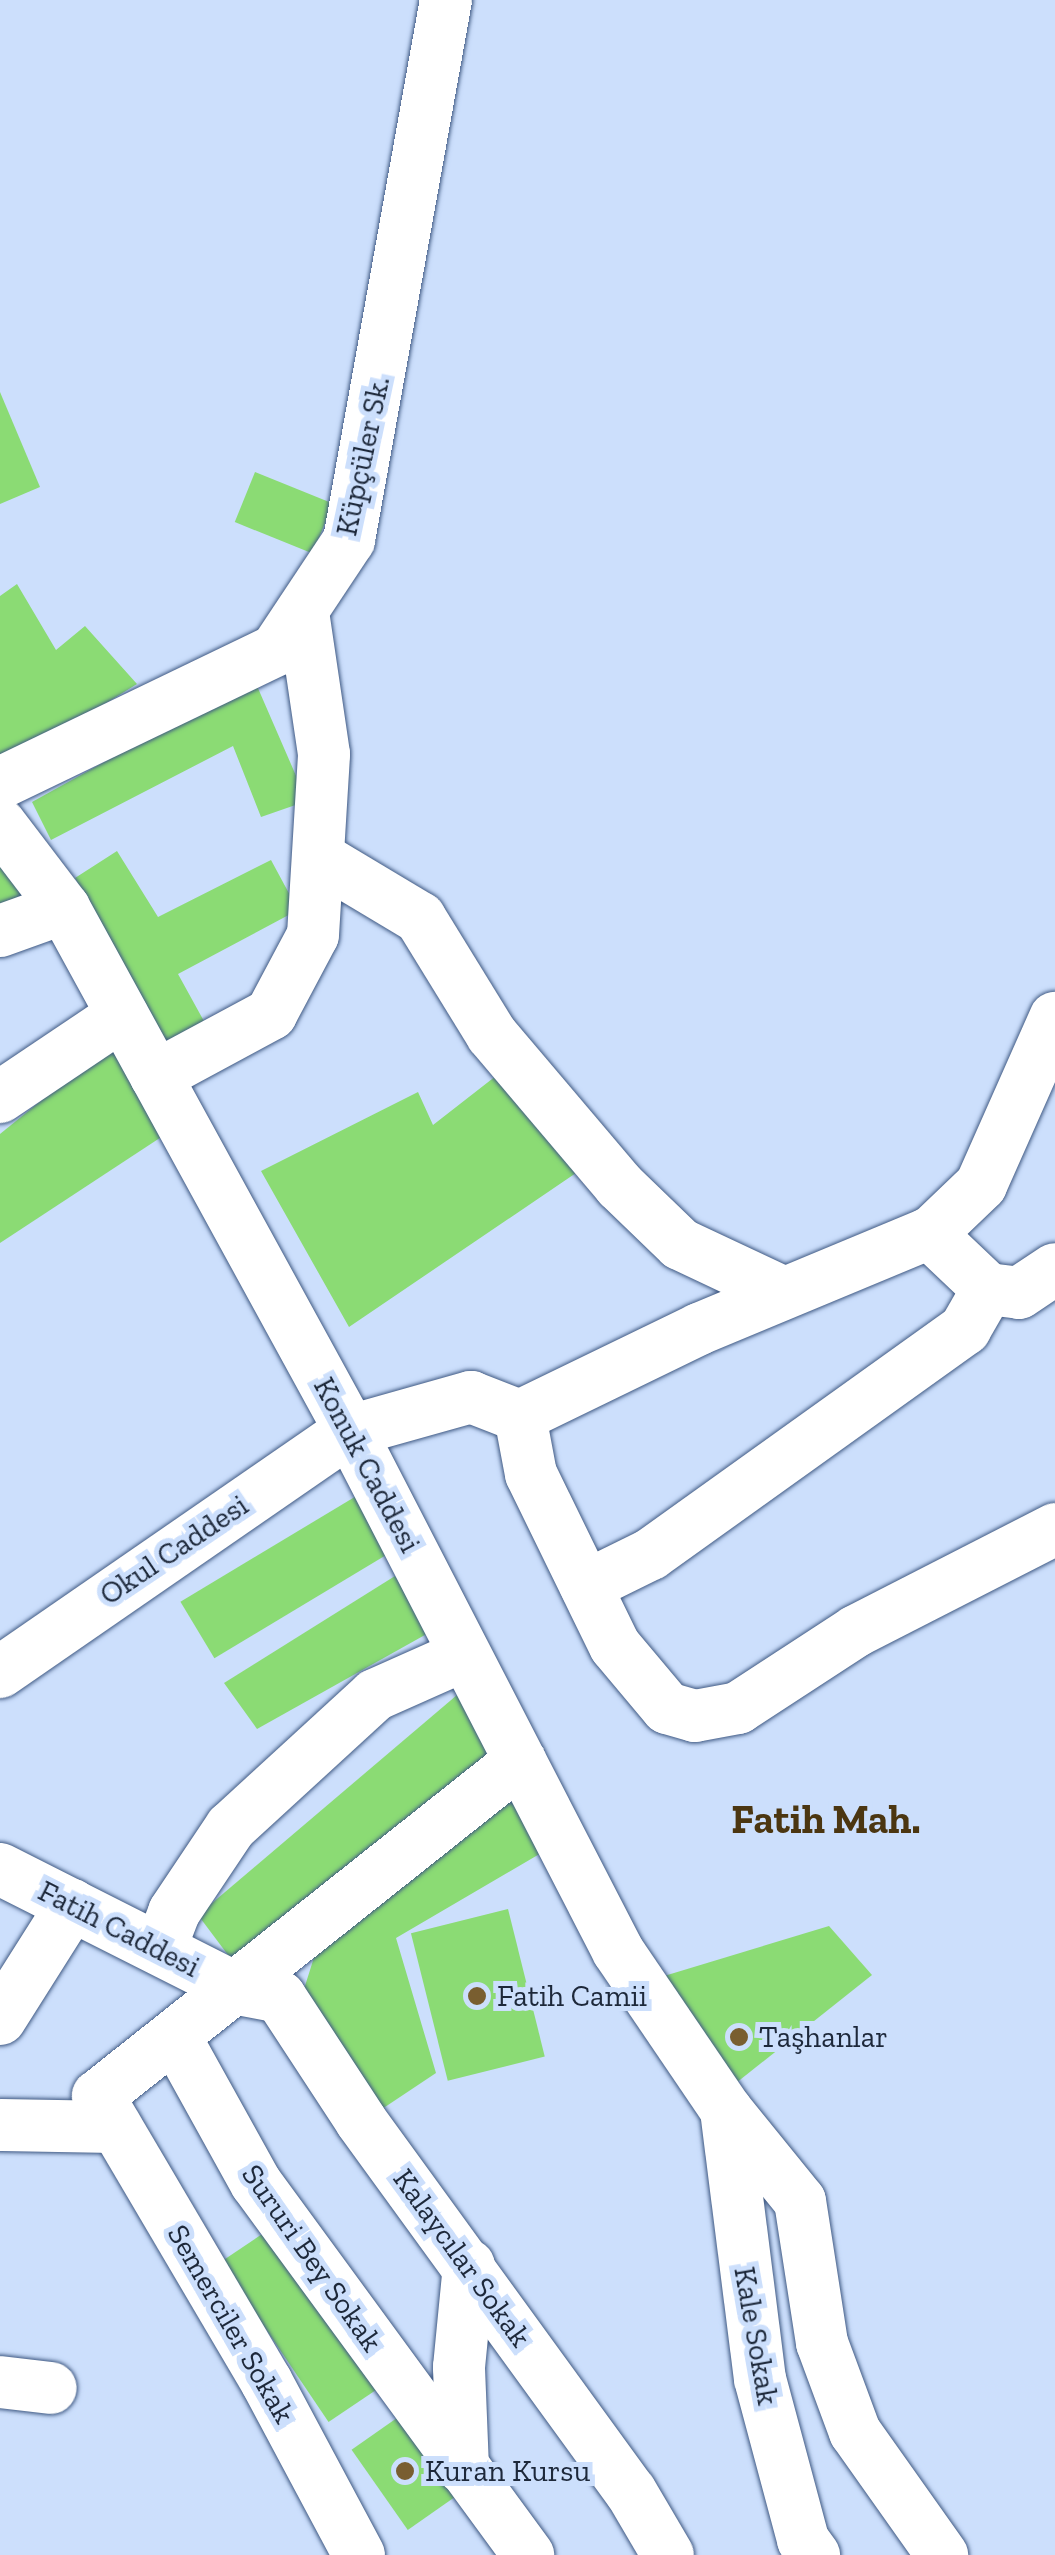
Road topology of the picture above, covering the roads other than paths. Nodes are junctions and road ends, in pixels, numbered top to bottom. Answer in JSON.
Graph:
{"nodes":[{"id":1,"x":446,"y":0,"type":"edge"},
{"id":2,"x":303,"y":611,"type":"junction"},
{"id":3,"x":0,"y":783,"type":"edge"},
{"id":4,"x":0,"y":824,"type":"edge"},
{"id":5,"x":322,"y":860,"type":"junction"},
{"id":6,"x":64,"y":908,"type":"junction"},
{"id":7,"x":0,"y":932,"type":"edge"},
{"id":8,"x":122,"y":1014,"type":"junction"},
{"id":9,"x":1055,"y":1018,"type":"edge"},
{"id":10,"x":156,"y":1076,"type":"junction"},
{"id":11,"x":0,"y":1097,"type":"edge"},
{"id":12,"x":929,"y":1233,"type":"junction"},
{"id":13,"x":1055,"y":1269,"type":"edge"},
{"id":14,"x":988,"y":1289,"type":"junction"},
{"id":15,"x":782,"y":1292,"type":"junction"},
{"id":16,"x":520,"y":1416,"type":"junction"},
{"id":17,"x":350,"y":1431,"type":"junction"},
{"id":18,"x":1055,"y":1530,"type":"edge"},
{"id":19,"x":586,"y":1586,"type":"junction"},
{"id":20,"x":466,"y":1656,"type":"junction"},
{"id":21,"x":0,"y":1672,"type":"edge"},
{"id":22,"x":520,"y":1761,"type":"junction"},
{"id":23,"x":0,"y":1868,"type":"edge"},
{"id":24,"x":72,"y":1905,"type":"junction"},
{"id":25,"x":160,"y":1949,"type":"junction"},
{"id":26,"x":238,"y":1989,"type":"junction"},
{"id":27,"x":0,"y":2019,"type":"edge"},
{"id":28,"x":175,"y":2038,"type":"junction"},
{"id":29,"x":726,"y":2110,"type":"junction"},
{"id":30,"x":107,"y":2112,"type":"junction"},
{"id":31,"x":0,"y":2125,"type":"edge"},
{"id":32,"x":468,"y":2265,"type":"junction"},
{"id":33,"x":0,"y":2382,"type":"edge"},
{"id":34,"x":51,"y":2388,"type":"dead end"},
{"id":35,"x":463,"y":2468,"type":"junction"},
{"id":36,"x":359,"y":2555,"type":"edge"},
{"id":37,"x":528,"y":2555,"type":"edge"},
{"id":38,"x":668,"y":2555,"type":"edge"},
{"id":39,"x":814,"y":2555,"type":"edge"},
{"id":40,"x":942,"y":2555,"type":"edge"}],
"edges":[{"from":1,"to":2,"type":"street","name":"Küpçüler Sk."},
{"from":2,"to":3,"type":"street","name":"Küpçüler Sk."},
{"from":2,"to":5,"type":"street"},
{"from":4,"to":6,"type":"street","name":"Konuk Caddesi"},
{"from":5,"to":10,"type":"street"},
{"from":5,"to":15,"type":"street"},
{"from":6,"to":7,"type":"street"},
{"from":6,"to":8,"type":"street","name":"Konuk Caddesi"},
{"from":8,"to":10,"type":"street","name":"Konuk Caddesi"},
{"from":8,"to":11,"type":"street"},
{"from":9,"to":12,"type":"street"},
{"from":10,"to":17,"type":"street","name":"Konuk Caddesi"},
{"from":12,"to":14,"type":"street"},
{"from":12,"to":15,"type":"street"},
{"from":13,"to":14,"type":"street"},
{"from":14,"to":19,"type":"street"},
{"from":15,"to":16,"type":"street"},
{"from":16,"to":17,"type":"street","name":"Okul Caddesi"},
{"from":16,"to":19,"type":"street"},
{"from":17,"to":20,"type":"street","name":"Konuk Caddesi"},
{"from":17,"to":21,"type":"street","name":"Okul Caddesi"},
{"from":18,"to":19,"type":"street"},
{"from":20,"to":22,"type":"street","name":"Konuk Caddesi"},
{"from":20,"to":25,"type":"street"},
{"from":22,"to":26,"type":"street"},
{"from":22,"to":29,"type":"street","name":"Konuk Caddesi"},
{"from":23,"to":24,"type":"street","name":"Fatih Caddesi"},
{"from":24,"to":25,"type":"street","name":"Fatih Caddesi"},
{"from":24,"to":27,"type":"street"},
{"from":25,"to":26,"type":"street","name":"Fatih Caddesi"},
{"from":26,"to":28,"type":"street"},
{"from":26,"to":32,"type":"street","name":"Kalaycılar Sokak"},
{"from":28,"to":30,"type":"street"},
{"from":28,"to":35,"type":"street","name":"Sururi Bey Sokak"},
{"from":29,"to":39,"type":"street","name":"Kale Sokak"},
{"from":29,"to":40,"type":"street","name":"Konuk Caddesi"},
{"from":30,"to":31,"type":"street"},
{"from":30,"to":36,"type":"street","name":"Semerciler Sokak"},
{"from":32,"to":35,"type":"street"},
{"from":32,"to":38,"type":"street","name":"Kalaycılar Sokak"},
{"from":33,"to":34,"type":"street"},
{"from":35,"to":37,"type":"street","name":"Sururi Bey Sokak"}]}
